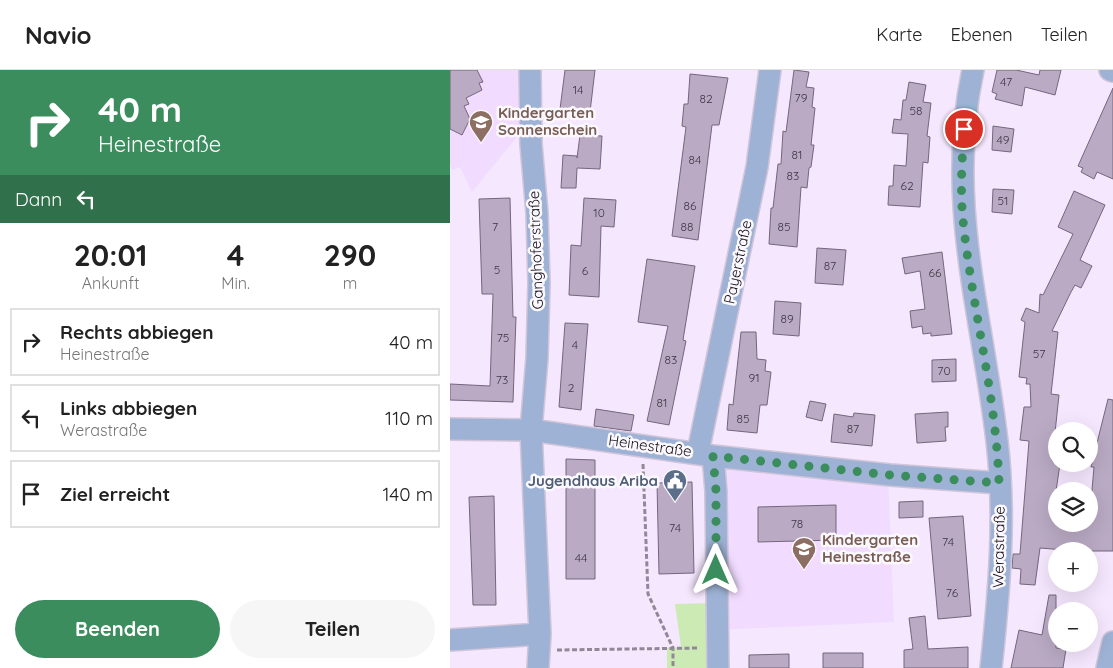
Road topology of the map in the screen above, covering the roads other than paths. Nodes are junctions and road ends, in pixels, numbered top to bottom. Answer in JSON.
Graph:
{"nodes":[{"id":1,"x":530,"y":70,"type":"edge"},
{"id":2,"x":770,"y":70,"type":"edge"},
{"id":3,"x":973,"y":70,"type":"edge"},
{"id":4,"x":450,"y":429,"type":"edge"},
{"id":5,"x":531,"y":430,"type":"junction"},
{"id":6,"x":705,"y":454,"type":"junction"},
{"id":7,"x":999,"y":483,"type":"junction"},
{"id":8,"x":450,"y":640,"type":"edge"},
{"id":9,"x":1113,"y":642,"type":"edge"},
{"id":10,"x":539,"y":651,"type":"edge"},
{"id":11,"x":718,"y":658,"type":"edge"},
{"id":12,"x":991,"y":668,"type":"edge"},
{"id":13,"x":1107,"y":668,"type":"edge"}],
"edges":[{"from":1,"to":5,"type":"street","name":"Ganghoferstraße"},
{"from":2,"to":6,"type":"street","name":"Payerstraße"},
{"from":3,"to":7,"type":"street","name":"Werastraße"},
{"from":4,"to":5,"type":"street","name":"Heinestraße"},
{"from":5,"to":6,"type":"street","name":"Heinestraße"},
{"from":5,"to":10,"type":"street","name":"Ganghoferstraße"},
{"from":6,"to":7,"type":"street","name":"Heinestraße"},
{"from":6,"to":11,"type":"street","name":"Payerstraße"},
{"from":7,"to":12,"type":"street","name":"Werastraße"},
{"from":8,"to":10,"type":"street"},
{"from":9,"to":13,"type":"street"}]}
